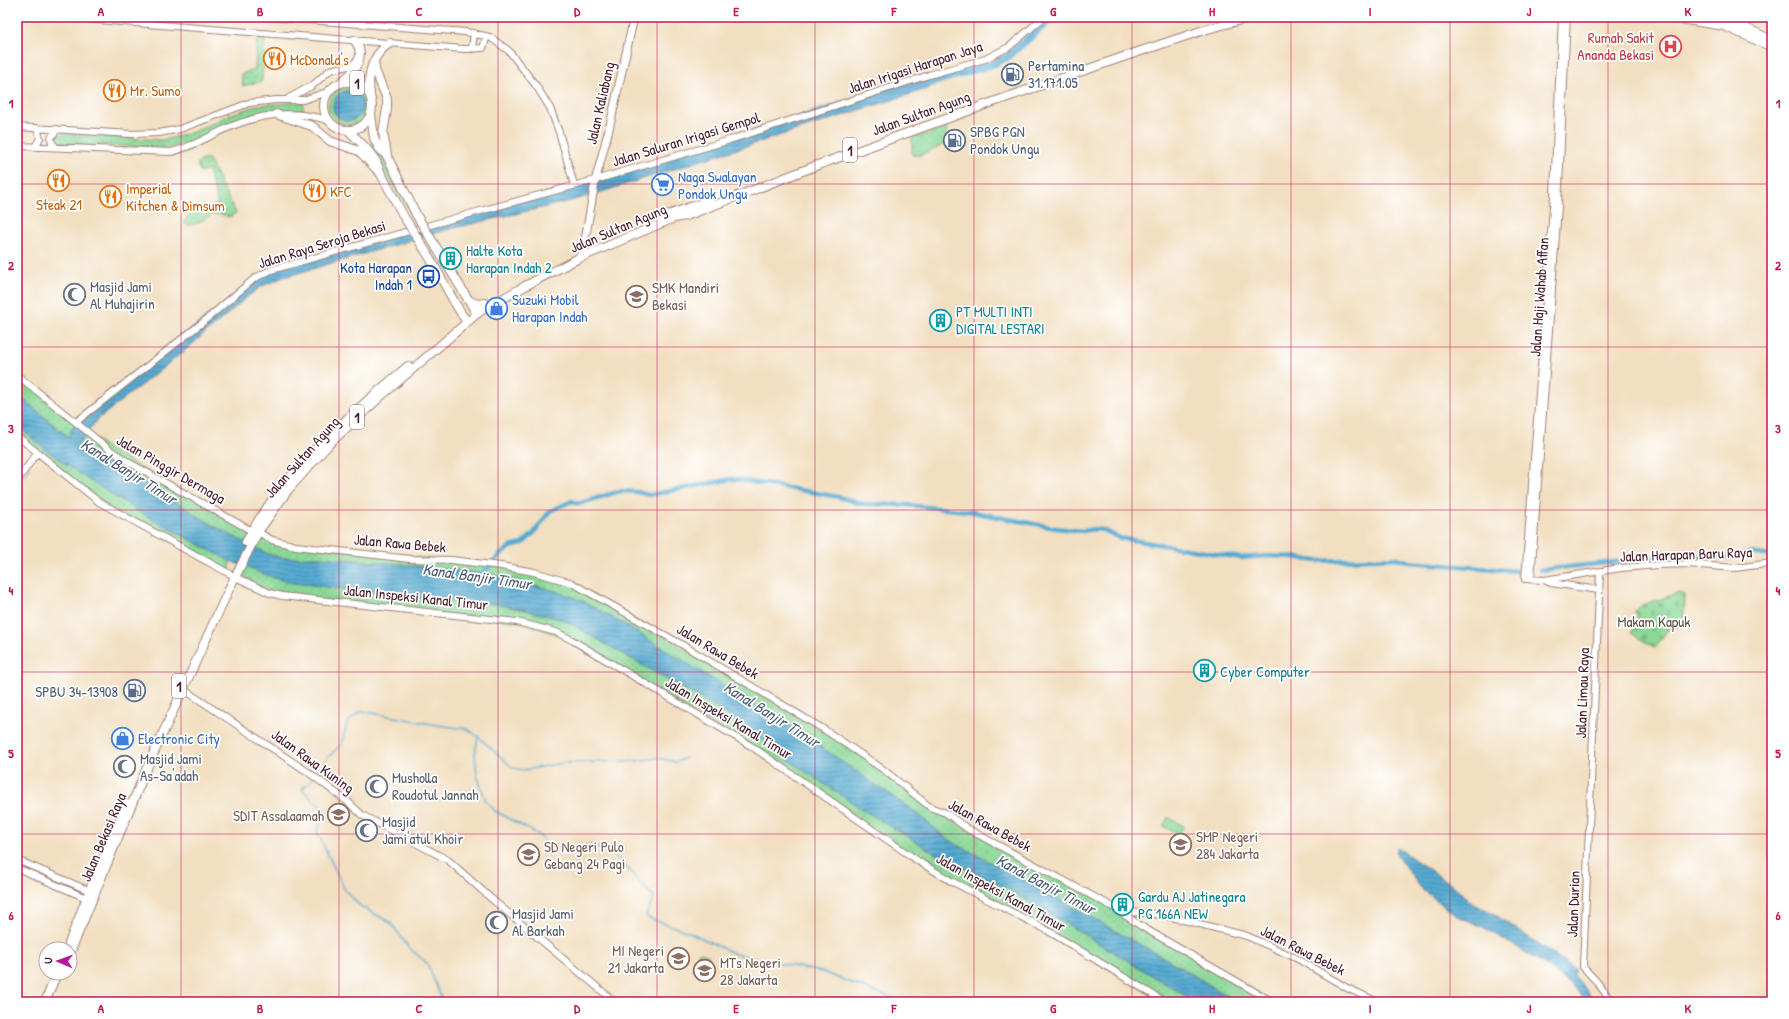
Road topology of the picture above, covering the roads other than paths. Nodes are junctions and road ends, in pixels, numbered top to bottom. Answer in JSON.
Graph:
{"nodes":[{"id":1,"x":60,"y":17,"type":"edge"},
{"id":2,"x":268,"y":17,"type":"edge"},
{"id":3,"x":634,"y":17,"type":"edge"},
{"id":4,"x":1044,"y":17,"type":"edge"},
{"id":5,"x":1234,"y":17,"type":"edge"},
{"id":6,"x":1252,"y":17,"type":"edge"},
{"id":7,"x":1562,"y":17,"type":"edge"},
{"id":8,"x":1567,"y":17,"type":"edge"},
{"id":9,"x":1668,"y":17,"type":"edge"},
{"id":10,"x":1705,"y":17,"type":"edge"},
{"id":11,"x":474,"y":33,"type":"junction"},
{"id":12,"x":487,"y":36,"type":"junction"},
{"id":13,"x":354,"y":40,"type":"junction"},
{"id":14,"x":1772,"y":40,"type":"edge"},
{"id":15,"x":390,"y":43,"type":"junction"},
{"id":16,"x":1772,"y":47,"type":"edge"},
{"id":17,"x":472,"y":49,"type":"junction"},
{"id":18,"x":360,"y":54,"type":"junction"},
{"id":19,"x":374,"y":61,"type":"junction"},
{"id":20,"x":1082,"y":70,"type":"junction"},
{"id":21,"x":340,"y":83,"type":"junction"},
{"id":22,"x":327,"y":92,"type":"junction"},
{"id":23,"x":370,"y":97,"type":"junction"},
{"id":24,"x":286,"y":99,"type":"junction"},
{"id":25,"x":371,"y":111,"type":"junction"},
{"id":26,"x":276,"y":114,"type":"junction"},
{"id":27,"x":328,"y":120,"type":"junction"},
{"id":28,"x":784,"y":122,"type":"joint"},
{"id":29,"x":17,"y":127,"type":"edge"},
{"id":30,"x":37,"y":128,"type":"junction"},
{"id":31,"x":57,"y":129,"type":"junction"},
{"id":32,"x":348,"y":130,"type":"junction"},
{"id":33,"x":17,"y":146,"type":"edge"},
{"id":34,"x":35,"y":147,"type":"junction"},
{"id":35,"x":56,"y":147,"type":"junction"},
{"id":36,"x":387,"y":156,"type":"junction"},
{"id":37,"x":381,"y":174,"type":"junction"},
{"id":38,"x":595,"y":181,"type":"junction"},
{"id":39,"x":574,"y":186,"type":"junction"},
{"id":40,"x":697,"y":208,"type":"junction"},
{"id":41,"x":583,"y":252,"type":"junction"},
{"id":42,"x":577,"y":259,"type":"junction"},
{"id":43,"x":467,"y":300,"type":"junction"},
{"id":44,"x":485,"y":303,"type":"junction"},
{"id":45,"x":456,"y":307,"type":"junction"},
{"id":46,"x":476,"y":312,"type":"junction"},
{"id":47,"x":465,"y":320,"type":"junction"},
{"id":48,"x":456,"y":325,"type":"junction"},
{"id":49,"x":17,"y":375,"type":"edge"},
{"id":50,"x":78,"y":424,"type":"junction"},
{"id":51,"x":17,"y":436,"type":"edge"},
{"id":52,"x":37,"y":452,"type":"junction"},
{"id":53,"x":17,"y":481,"type":"edge"},
{"id":54,"x":254,"y":534,"type":"junction"},
{"id":55,"x":1530,"y":544,"type":"junction"},
{"id":56,"x":1772,"y":564,"type":"edge"},
{"id":57,"x":1600,"y":572,"type":"junction"},
{"id":58,"x":233,"y":574,"type":"junction"},
{"id":59,"x":1544,"y":580,"type":"junction"},
{"id":60,"x":1599,"y":590,"type":"junction"},
{"id":61,"x":183,"y":689,"type":"junction"},
{"id":62,"x":1591,"y":797,"type":"joint"},
{"id":63,"x":17,"y":860,"type":"edge"},
{"id":64,"x":17,"y":868,"type":"edge"},
{"id":65,"x":88,"y":895,"type":"junction"},
{"id":66,"x":1120,"y":912,"type":"junction"},
{"id":67,"x":72,"y":941,"type":"edge"},
{"id":68,"x":73,"y":941,"type":"edge"},
{"id":69,"x":54,"y":981,"type":"edge"},
{"id":70,"x":59,"y":981,"type":"edge"},
{"id":71,"x":46,"y":1002,"type":"edge"},
{"id":72,"x":51,"y":1002,"type":"edge"},
{"id":73,"x":615,"y":1002,"type":"edge"},
{"id":74,"x":1165,"y":1002,"type":"edge"},
{"id":75,"x":1273,"y":1002,"type":"edge"},
{"id":76,"x":1378,"y":1002,"type":"edge"},
{"id":77,"x":1612,"y":1002,"type":"edge"}],
"edges":[{"from":1,"to":13,"type":"street"},
{"from":2,"to":11,"type":"street"},
{"from":3,"to":38,"type":"main road","name":"Jalan Kaliabang"},
{"from":4,"to":28,"type":"street","name":"Jalan Irigasi Harapan Jaya"},
{"from":5,"to":20,"type":"highway","name":"Jalan Sultan Agung","number":"1"},
{"from":6,"to":20,"type":"highway","name":"Jalan Sultan Agung","number":"1"},
{"from":7,"to":55,"type":"street","name":"Jalan Haji Wahab Affan"},
{"from":8,"to":55,"type":"street","name":"Jalan Haji Wahab Affan"},
{"from":9,"to":16,"type":"highway"},
{"from":10,"to":14,"type":"highway"},
{"from":11,"to":12,"type":"street"},
{"from":11,"to":17,"type":"street"},
{"from":12,"to":17,"type":"street"},
{"from":12,"to":39,"type":"street"},
{"from":13,"to":15,"type":"street"},
{"from":13,"to":18,"type":"highway"},
{"from":15,"to":17,"type":"street"},
{"from":15,"to":19,"type":"highway"},
{"from":18,"to":21,"type":"highway"},
{"from":18,"to":24,"type":"street"},
{"from":19,"to":23,"type":"highway"},
{"from":19,"to":36,"type":"highway"},
{"from":20,"to":40,"type":"highway","name":"Jalan Sultan Agung","number":"1"},
{"from":21,"to":22,"type":"highway","number":"1"},
{"from":21,"to":23,"type":"highway","number":"1"},
{"from":22,"to":24,"type":"street"},
{"from":22,"to":27,"type":"highway"},
{"from":23,"to":25,"type":"highway","number":"1"},
{"from":24,"to":31,"type":"street"},
{"from":25,"to":32,"type":"highway","number":"1"},
{"from":25,"to":36,"type":"highway","number":"1"},
{"from":26,"to":27,"type":"street"},
{"from":26,"to":35,"type":"street"},
{"from":26,"to":37,"type":"highway"},
{"from":27,"to":32,"type":"highway"},
{"from":28,"to":38,"type":"street","name":"Jalan Saluran Irigasi Gempol"},
{"from":29,"to":30,"type":"street"},
{"from":30,"to":31,"type":"street"},
{"from":30,"to":34,"type":"street"},
{"from":31,"to":35,"type":"street"},
{"from":32,"to":37,"type":"highway"},
{"from":33,"to":34,"type":"street"},
{"from":34,"to":35,"type":"street"},
{"from":36,"to":43,"type":"highway","number":"1","bridge":true},
{"from":37,"to":45,"type":"highway","bridge":true},
{"from":38,"to":39,"type":"street","name":"Jalan Raya Seroja Bekasi"},
{"from":38,"to":41,"type":"main road","name":"Jalan Kaliabang"},
{"from":39,"to":50,"type":"street","name":"Jalan Raya Seroja Bekasi"},
{"from":40,"to":41,"type":"highway","name":"Jalan Sultan Agung","number":"1"},
{"from":40,"to":42,"type":"highway","name":"Jalan Sultan Agung","number":"1"},
{"from":41,"to":42,"type":"main road"},
{"from":41,"to":44,"type":"highway","name":"Jalan Sultan Agung","number":"1"},
{"from":42,"to":46,"type":"highway","name":"Jalan Sultan Agung","number":"1"},
{"from":43,"to":44,"type":"highway"},
{"from":43,"to":46,"type":"highway","number":"1"},
{"from":44,"to":46,"type":"highway","name":"Jalan Sultan Agung","number":"1"},
{"from":45,"to":47,"type":"highway"},
{"from":45,"to":48,"type":"highway"},
{"from":46,"to":47,"type":"highway","name":"Jalan Sultan Agung","number":"1"},
{"from":47,"to":48,"type":"highway","name":"Jalan Sultan Agung","number":"1"},
{"from":47,"to":54,"type":"highway","name":"Jalan Sultan Agung","number":"1"},
{"from":48,"to":54,"type":"highway","name":"Jalan Sultan Agung","number":"1"},
{"from":49,"to":50,"type":"street","name":"Jalan Pinggir Dermaga"},
{"from":50,"to":54,"type":"street","name":"Jalan Pinggir Dermaga"},
{"from":51,"to":52,"type":"street","name":"Jalan Inspeksi Kanal Timur"},
{"from":52,"to":53,"type":"street"},
{"from":52,"to":58,"type":"street","name":"Jalan Inspeksi Kanal Timur"},
{"from":54,"to":58,"type":"highway","name":"Jalan Bekasi Raya","number":"1"},
{"from":54,"to":66,"type":"street","name":"Jalan Rawa Bebek"},
{"from":55,"to":59,"type":"street","name":"Jalan Haji Wahab Affan"},
{"from":56,"to":57,"type":"street","name":"Jalan Harapan Baru Raya"},
{"from":57,"to":59,"type":"street"},
{"from":57,"to":60,"type":"street","name":"Jalan Limau Raya"},
{"from":58,"to":61,"type":"highway","name":"Jalan Bekasi Raya","number":"1"},
{"from":58,"to":65,"type":"highway","name":"Jalan Bekasi Raya","number":"1"},
{"from":58,"to":74,"type":"street","name":"Jalan Inspeksi Kanal Timur"},
{"from":59,"to":60,"type":"street"},
{"from":60,"to":62,"type":"street","name":"Jalan Limau Raya"},
{"from":61,"to":68,"type":"highway","name":"Jalan Bekasi Raya","number":"1"},
{"from":61,"to":73,"type":"street","name":"Jalan Rawa Kuning"},
{"from":62,"to":77,"type":"street","name":"Jalan Durian"},
{"from":63,"to":65,"type":"street"},
{"from":64,"to":65,"type":"street"},
{"from":65,"to":67,"type":"highway","name":"Jalan Bekasi Raya","number":"1"},
{"from":66,"to":75,"type":"street","name":"Jalan Rawa Bebek"},
{"from":66,"to":76,"type":"street","name":"Jalan Rawa Bebek"},
{"from":69,"to":71,"type":"highway"},
{"from":70,"to":72,"type":"highway"}]}
